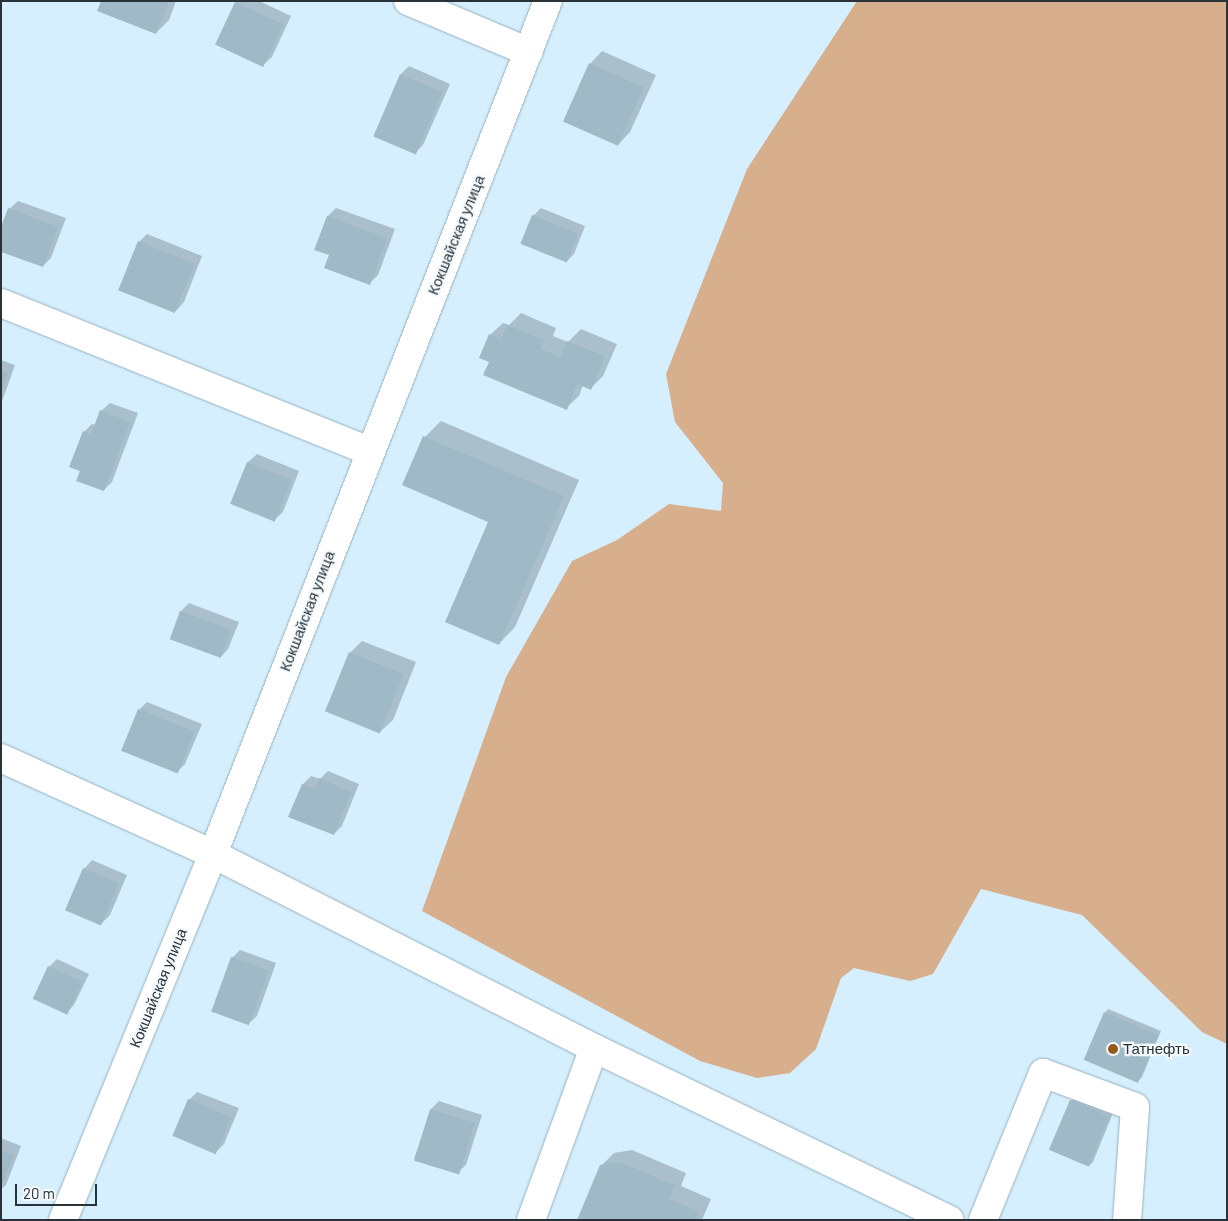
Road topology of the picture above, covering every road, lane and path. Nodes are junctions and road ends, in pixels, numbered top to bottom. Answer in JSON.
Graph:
{"nodes":[{"id":1,"x":408,"y":1,"type":"edge"},
{"id":2,"x":548,"y":1,"type":"edge"},
{"id":3,"x":528,"y":52,"type":"junction"},
{"id":4,"x":1,"y":303,"type":"edge"},
{"id":5,"x":370,"y":451,"type":"junction"},
{"id":6,"x":1,"y":758,"type":"edge"},
{"id":7,"x":213,"y":854,"type":"junction"},
{"id":8,"x":594,"y":1048,"type":"junction"},
{"id":9,"x":63,"y":1220,"type":"edge"},
{"id":10,"x":531,"y":1220,"type":"edge"},
{"id":11,"x":950,"y":1220,"type":"edge"},
{"id":12,"x":983,"y":1220,"type":"edge"},
{"id":13,"x":1127,"y":1220,"type":"edge"}],
"edges":[{"from":1,"to":3,"type":"street"},
{"from":2,"to":3,"type":"street","name":"Кокшайская улица"},
{"from":3,"to":5,"type":"street","name":"Кокшайская улица"},
{"from":4,"to":5,"type":"street"},
{"from":5,"to":7,"type":"street","name":"Кокшайская улица"},
{"from":6,"to":7,"type":"street"},
{"from":7,"to":8,"type":"street"},
{"from":7,"to":9,"type":"street","name":"Кокшайская улица"},
{"from":8,"to":10,"type":"street"},
{"from":8,"to":11,"type":"street"},
{"from":12,"to":13,"type":"street"}]}
